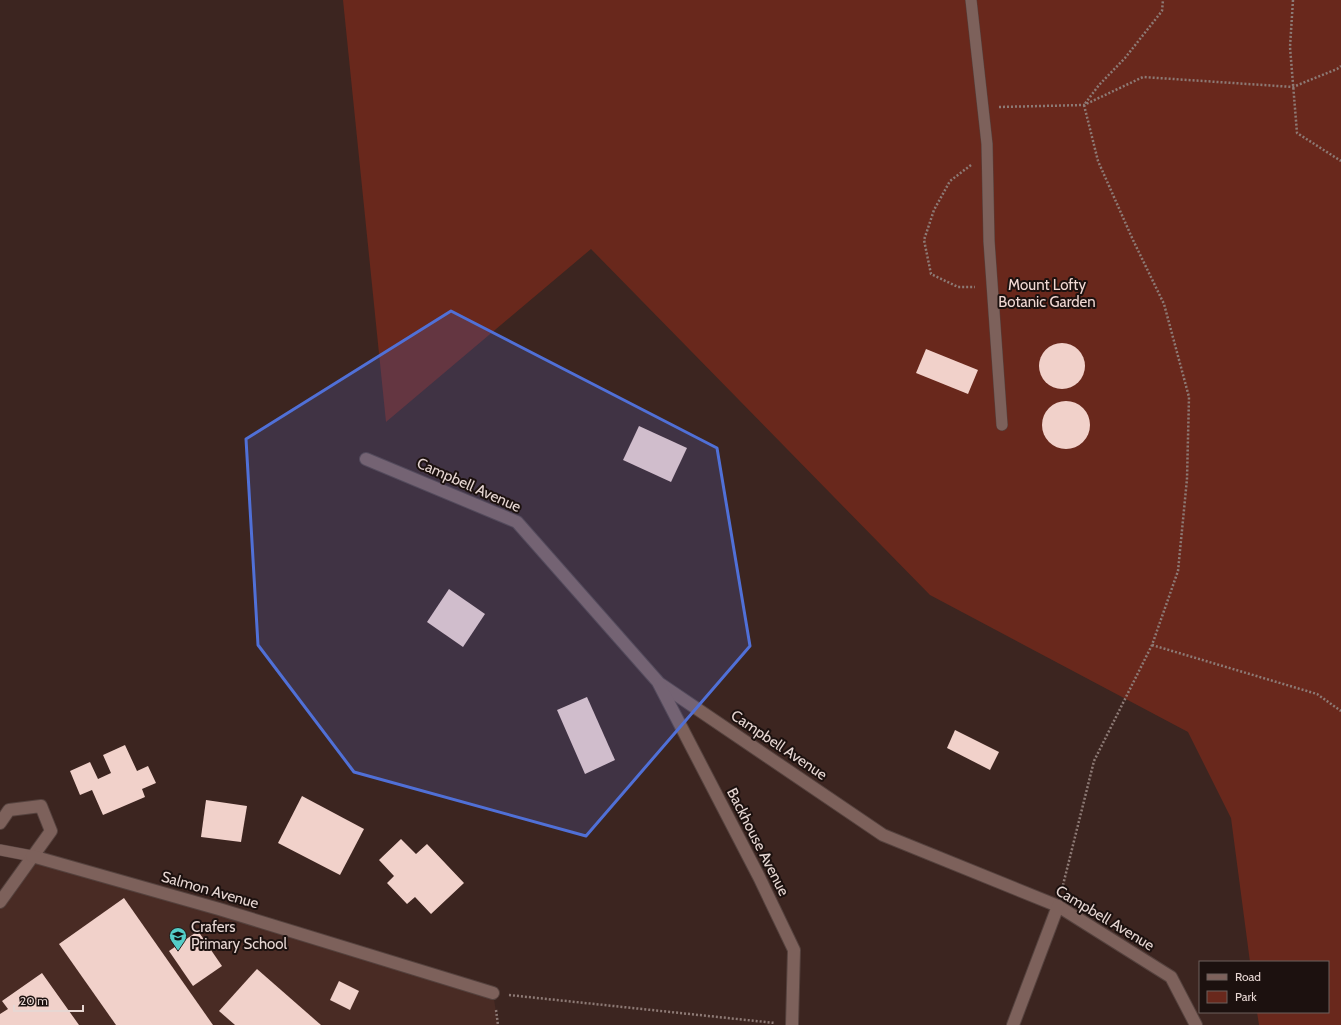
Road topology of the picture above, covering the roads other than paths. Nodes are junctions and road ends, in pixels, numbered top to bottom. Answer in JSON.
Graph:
{"nodes":[{"id":1,"x":972,"y":0,"type":"edge"},
{"id":2,"x":1002,"y":425,"type":"dead end"},
{"id":3,"x":366,"y":458,"type":"dead end"},
{"id":4,"x":659,"y":683,"type":"junction"},
{"id":5,"x":0,"y":823,"type":"edge"},
{"id":6,"x":0,"y":850,"type":"edge"},
{"id":7,"x":32,"y":856,"type":"junction"},
{"id":8,"x":0,"y":902,"type":"edge"},
{"id":9,"x":1058,"y":906,"type":"junction"},
{"id":10,"x":493,"y":993,"type":"road end"},
{"id":11,"x":792,"y":1025,"type":"edge"},
{"id":12,"x":1013,"y":1025,"type":"edge"},
{"id":13,"x":1196,"y":1025,"type":"edge"}],
"edges":[{"from":1,"to":2,"type":"lane"},
{"from":3,"to":4,"type":"street","name":"Campbell Avenue"},
{"from":4,"to":9,"type":"street","name":"Campbell Avenue"},
{"from":4,"to":11,"type":"street","name":"Backhouse Avenue"},
{"from":5,"to":7,"type":"street"},
{"from":6,"to":7,"type":"lane"},
{"from":7,"to":8,"type":"street"},
{"from":7,"to":10,"type":"street","name":"Salmon Avenue"},
{"from":9,"to":12,"type":"street"},
{"from":9,"to":13,"type":"street","name":"Campbell Avenue"}]}
